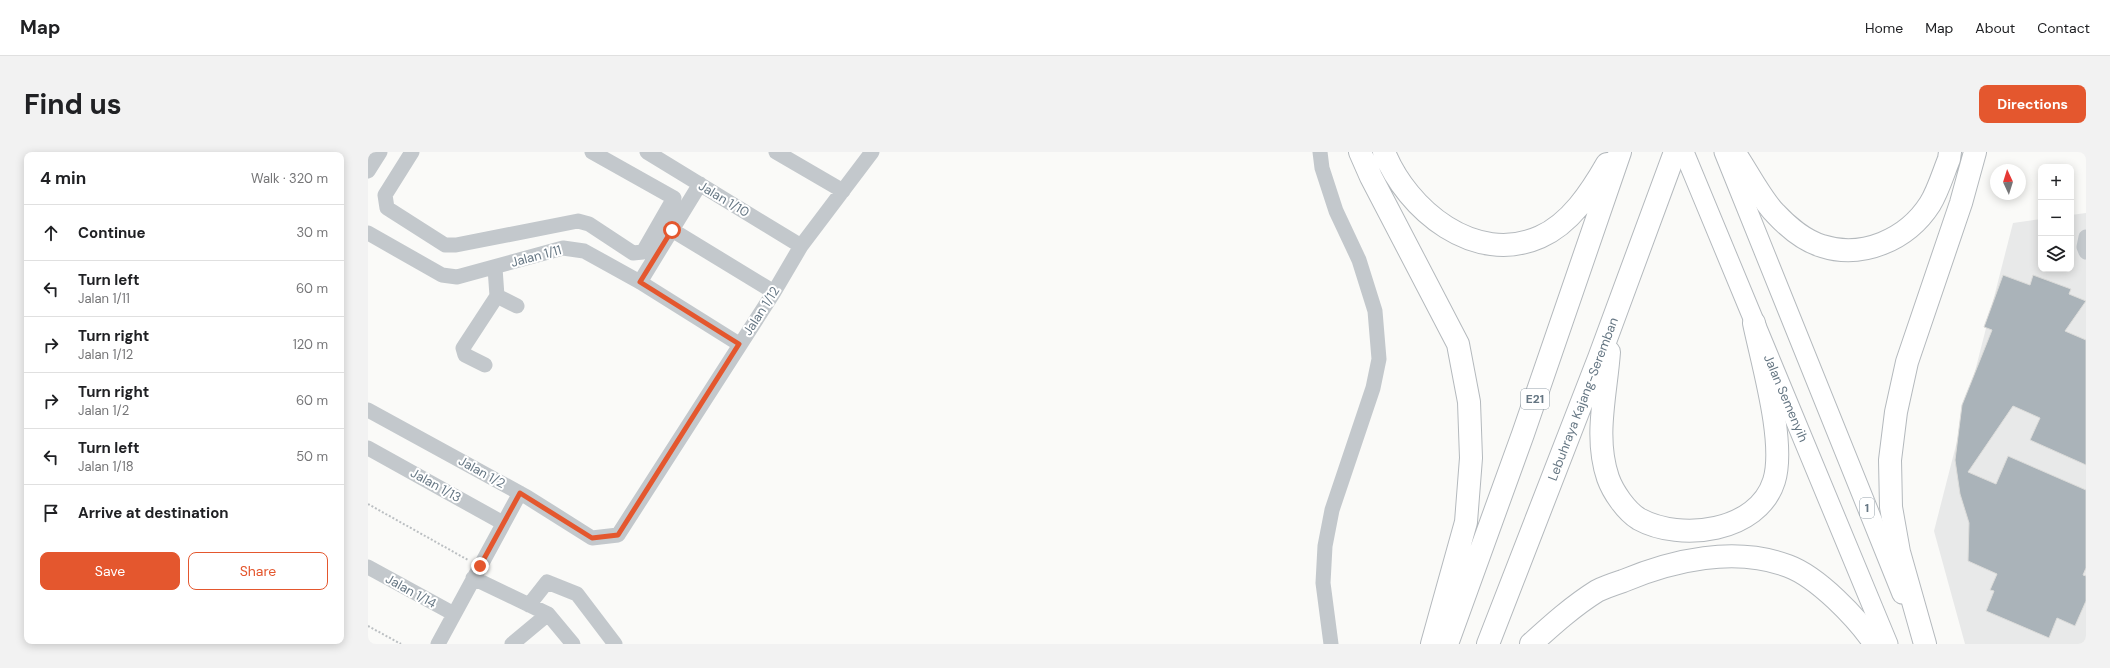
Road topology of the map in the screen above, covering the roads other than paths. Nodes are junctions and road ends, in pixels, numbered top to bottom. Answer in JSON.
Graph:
{"nodes":[{"id":1,"x":380,"y":152,"type":"edge"},
{"id":2,"x":412,"y":152,"type":"edge"},
{"id":3,"x":592,"y":152,"type":"edge"},
{"id":4,"x":647,"y":152,"type":"edge"},
{"id":5,"x":776,"y":152,"type":"edge"},
{"id":6,"x":872,"y":152,"type":"edge"},
{"id":7,"x":1320,"y":152,"type":"edge"},
{"id":8,"x":1360,"y":152,"type":"edge"},
{"id":9,"x":1384,"y":152,"type":"edge"},
{"id":10,"x":1614,"y":152,"type":"edge"},
{"id":11,"x":1620,"y":152,"type":"edge"},
{"id":12,"x":1675,"y":152,"type":"edge"},
{"id":13,"x":1684,"y":152,"type":"edge"},
{"id":14,"x":1724,"y":152,"type":"edge"},
{"id":15,"x":1734,"y":152,"type":"edge"},
{"id":16,"x":1950,"y":152,"type":"edge"},
{"id":17,"x":1975,"y":152,"type":"edge"},
{"id":18,"x":663,"y":156,"type":"edge"},
{"id":19,"x":368,"y":171,"type":"edge"},
{"id":20,"x":686,"y":176,"type":"junction"},
{"id":21,"x":700,"y":184,"type":"junction"},
{"id":22,"x":843,"y":191,"type":"junction"},
{"id":23,"x":674,"y":198,"type":"junction"},
{"id":24,"x":672,"y":230,"type":"junction"},
{"id":25,"x":368,"y":233,"type":"edge"},
{"id":26,"x":2086,"y":237,"type":"edge"},
{"id":27,"x":801,"y":246,"type":"junction"},
{"id":28,"x":2086,"y":252,"type":"edge"},
{"id":29,"x":495,"y":268,"type":"junction"},
{"id":30,"x":640,"y":282,"type":"junction"},
{"id":31,"x":774,"y":292,"type":"junction"},
{"id":32,"x":497,"y":296,"type":"junction"},
{"id":33,"x":517,"y":306,"type":"dead end"},
{"id":34,"x":1754,"y":323,"type":"junction"},
{"id":35,"x":1612,"y":325,"type":"junction"},
{"id":36,"x":739,"y":344,"type":"junction"},
{"id":37,"x":485,"y":365,"type":"dead end"},
{"id":38,"x":368,"y":410,"type":"edge"},
{"id":39,"x":368,"y":448,"type":"edge"},
{"id":40,"x":520,"y":493,"type":"junction"},
{"id":41,"x":503,"y":523,"type":"junction"},
{"id":42,"x":618,"y":535,"type":"joint"},
{"id":43,"x":368,"y":567,"type":"edge"},
{"id":44,"x":477,"y":572,"type":"junction"},
{"id":45,"x":529,"y":605,"type":"junction"},
{"id":46,"x":454,"y":614,"type":"junction"},
{"id":47,"x":548,"y":614,"type":"junction"},
{"id":48,"x":438,"y":644,"type":"edge"},
{"id":49,"x":512,"y":644,"type":"edge"},
{"id":50,"x":573,"y":644,"type":"edge"},
{"id":51,"x":615,"y":644,"type":"edge"},
{"id":52,"x":1331,"y":644,"type":"edge"},
{"id":53,"x":1432,"y":644,"type":"edge"},
{"id":54,"x":1446,"y":644,"type":"edge"},
{"id":55,"x":1488,"y":644,"type":"edge"},
{"id":56,"x":1531,"y":644,"type":"edge"},
{"id":57,"x":1875,"y":644,"type":"edge"},
{"id":58,"x":1888,"y":644,"type":"edge"},
{"id":59,"x":1922,"y":644,"type":"edge"},
{"id":60,"x":1926,"y":644,"type":"edge"}],
"edges":[{"from":1,"to":19,"type":"street"},
{"from":2,"to":23,"type":"street"},
{"from":3,"to":23,"type":"street"},
{"from":4,"to":18,"type":"street","name":"Jalan 1/10"},
{"from":5,"to":22,"type":"street"},
{"from":6,"to":22,"type":"street","name":"Jalan 1/12"},
{"from":7,"to":52,"type":"street"},
{"from":8,"to":53,"type":"highway"},
{"from":9,"to":10,"type":"highway"},
{"from":11,"to":54,"type":"highway","number":"E21"},
{"from":12,"to":35,"type":"highway","name":"Lebuhraya Kajang-Seremban"},
{"from":13,"to":34,"type":"main road","name":"Jalan Semenyih"},
{"from":14,"to":59,"type":"main road","number":"1"},
{"from":15,"to":16,"type":"highway"},
{"from":17,"to":60,"type":"highway"},
{"from":18,"to":20,"type":"street","name":"Jalan 1/10"},
{"from":20,"to":21,"type":"street","name":"Jalan 1/10"},
{"from":20,"to":23,"type":"street"},
{"from":21,"to":24,"type":"street"},
{"from":21,"to":27,"type":"street","name":"Jalan 1/10"},
{"from":22,"to":27,"type":"street","name":"Jalan 1/12"},
{"from":24,"to":30,"type":"street"},
{"from":24,"to":31,"type":"street"},
{"from":25,"to":29,"type":"street","name":"Jalan 1/11"},
{"from":26,"to":28,"type":"street"},
{"from":27,"to":31,"type":"street","name":"Jalan 1/12"},
{"from":29,"to":30,"type":"street","name":"Jalan 1/11"},
{"from":29,"to":32,"type":"street"},
{"from":30,"to":36,"type":"street","name":"Jalan 1/11"},
{"from":31,"to":36,"type":"street","name":"Jalan 1/12"},
{"from":32,"to":33,"type":"street"},
{"from":32,"to":37,"type":"street"},
{"from":34,"to":35,"type":"highway"},
{"from":34,"to":58,"type":"main road","name":"Jalan Semenyih"},
{"from":35,"to":55,"type":"highway","name":"Lebuhraya Kajang-Seremban"},
{"from":36,"to":42,"type":"street","name":"Jalan 1/12"},
{"from":38,"to":40,"type":"street","name":"Jalan 1/2"},
{"from":39,"to":41,"type":"street","name":"Jalan 1/13"},
{"from":40,"to":41,"type":"street"},
{"from":40,"to":42,"type":"street","name":"Jalan 1/2"},
{"from":41,"to":44,"type":"street"},
{"from":43,"to":46,"type":"street","name":"Jalan 1/14"},
{"from":44,"to":45,"type":"street"},
{"from":44,"to":46,"type":"street"},
{"from":45,"to":47,"type":"street"},
{"from":45,"to":51,"type":"street"},
{"from":46,"to":48,"type":"street"},
{"from":47,"to":49,"type":"street"},
{"from":47,"to":50,"type":"street"},
{"from":56,"to":57,"type":"highway"}]}
